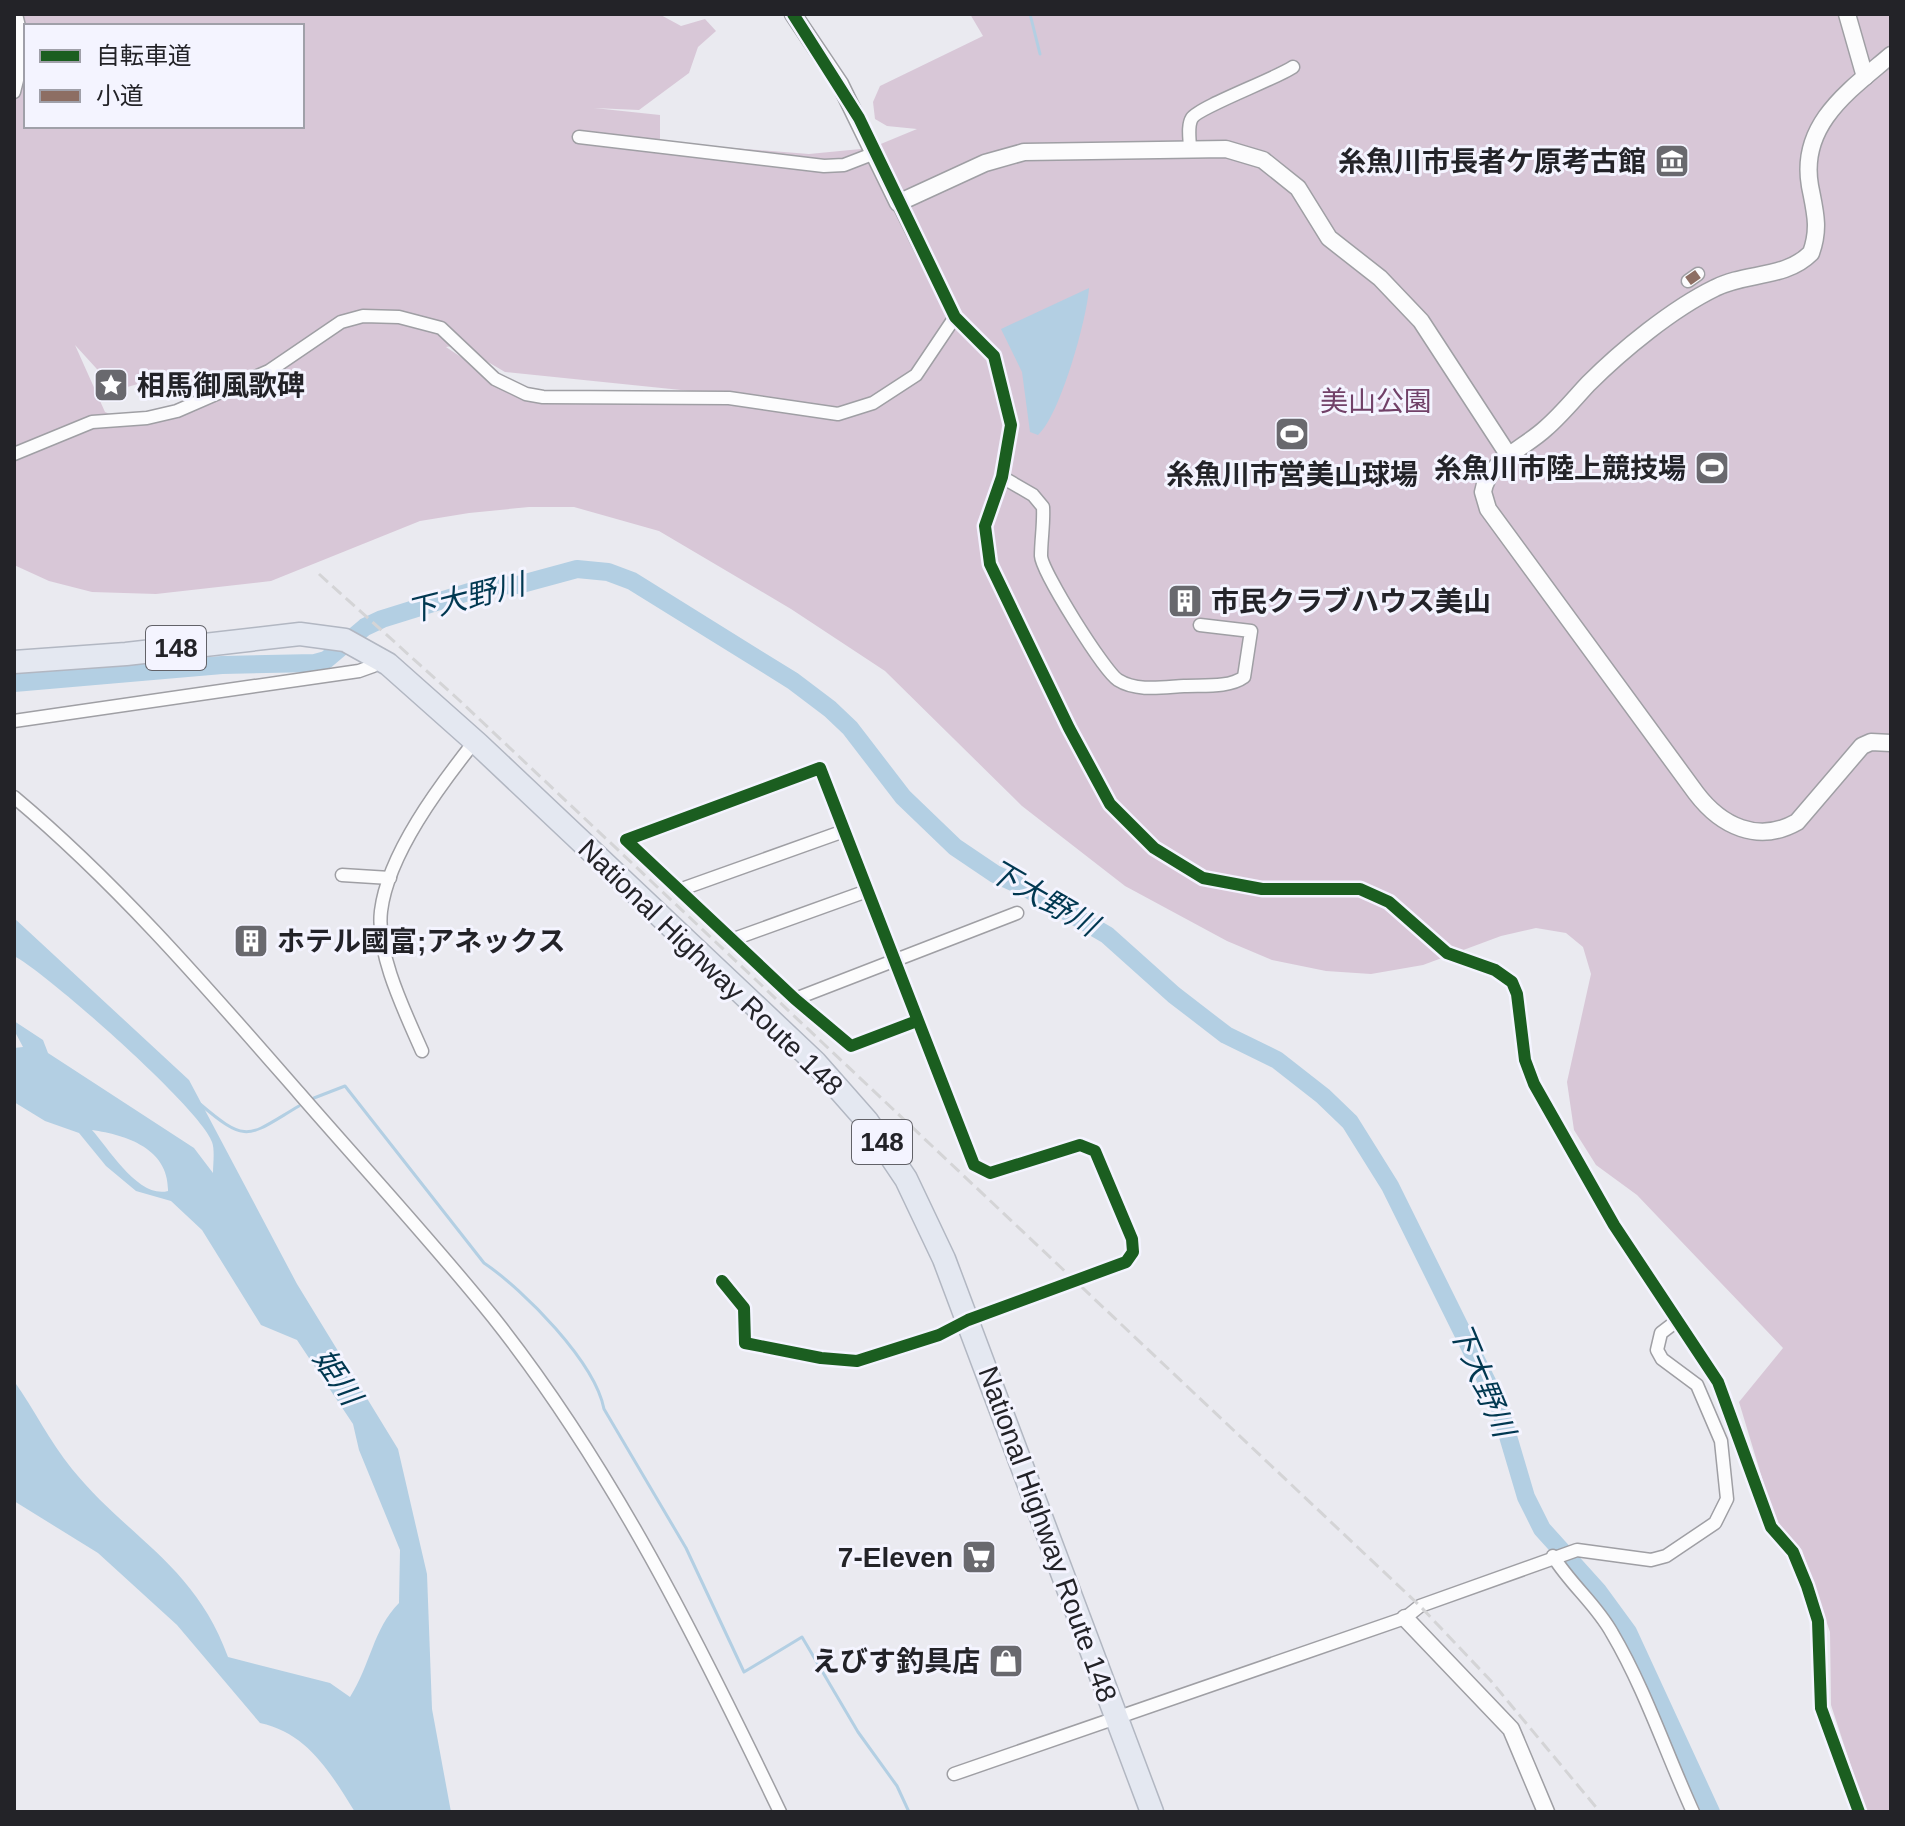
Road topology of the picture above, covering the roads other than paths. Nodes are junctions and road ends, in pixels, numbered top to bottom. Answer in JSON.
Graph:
{"nodes":[{"id":1,"x":16,"y":14,"type":"edge"},
{"id":2,"x":793,"y":14,"type":"edge"},
{"id":3,"x":1847,"y":14,"type":"edge"},
{"id":4,"x":1891,"y":55,"type":"edge"},
{"id":5,"x":1293,"y":67,"type":"dead end"},
{"id":6,"x":1865,"y":77,"type":"junction"},
{"id":7,"x":14,"y":92,"type":"edge"},
{"id":8,"x":579,"y":137,"type":"dead end"},
{"id":9,"x":1190,"y":149,"type":"junction"},
{"id":10,"x":875,"y":153,"type":"junction"},
{"id":11,"x":898,"y":203,"type":"junction"},
{"id":12,"x":955,"y":317,"type":"junction"},
{"id":13,"x":14,"y":454,"type":"edge"},
{"id":14,"x":1509,"y":456,"type":"junction"},
{"id":15,"x":1002,"y":477,"type":"junction"},
{"id":16,"x":1200,"y":625,"type":"dead end"},
{"id":17,"x":379,"y":657,"type":"junction"},
{"id":18,"x":14,"y":662,"type":"edge"},
{"id":19,"x":14,"y":721,"type":"edge"},
{"id":20,"x":475,"y":741,"type":"junction"},
{"id":21,"x":1891,"y":743,"type":"edge"},
{"id":22,"x":14,"y":797,"type":"edge"},
{"id":23,"x":844,"y":831,"type":"junction"},
{"id":24,"x":342,"y":875,"type":"dead end"},
{"id":25,"x":390,"y":878,"type":"junction"},
{"id":26,"x":679,"y":890,"type":"junction"},
{"id":27,"x":867,"y":891,"type":"junction"},
{"id":28,"x":1017,"y":913,"type":"dead end"},
{"id":29,"x":731,"y":940,"type":"junction"},
{"id":30,"x":897,"y":961,"type":"junction"},
{"id":31,"x":795,"y":999,"type":"junction"},
{"id":32,"x":917,"y":1021,"type":"junction"},
{"id":33,"x":422,"y":1051,"type":"dead end"},
{"id":34,"x":722,"y":1281,"type":"dead end"},
{"id":35,"x":968,"y":1320,"type":"junction"},
{"id":36,"x":1678,"y":1320,"type":"junction"},
{"id":37,"x":1553,"y":1556,"type":"junction"},
{"id":38,"x":1405,"y":1618,"type":"junction"},
{"id":39,"x":1116,"y":1717,"type":"junction"},
{"id":40,"x":954,"y":1774,"type":"dead end"},
{"id":41,"x":780,"y":1812,"type":"edge"},
{"id":42,"x":1152,"y":1812,"type":"edge"},
{"id":43,"x":1546,"y":1812,"type":"edge"},
{"id":44,"x":1693,"y":1812,"type":"edge"},
{"id":45,"x":1859,"y":1812,"type":"edge"}],
"edges":[{"from":1,"to":7,"type":"street"},
{"from":2,"to":10,"type":"street"},
{"from":3,"to":6,"type":"street"},
{"from":4,"to":6,"type":"street"},
{"from":5,"to":9,"type":"street"},
{"from":6,"to":14,"type":"street"},
{"from":8,"to":10,"type":"street"},
{"from":9,"to":11,"type":"street"},
{"from":9,"to":14,"type":"street"},
{"from":10,"to":11,"type":"street"},
{"from":11,"to":12,"type":"street"},
{"from":12,"to":13,"type":"street"},
{"from":12,"to":15,"type":"street"},
{"from":14,"to":21,"type":"street"},
{"from":15,"to":16,"type":"street"},
{"from":15,"to":36,"type":"street"},
{"from":17,"to":18,"type":"highway","name":"National Highway Route 148","number":"148"},
{"from":17,"to":19,"type":"street"},
{"from":17,"to":20,"type":"highway","name":"National Highway Route 148","number":"148"},
{"from":20,"to":25,"type":"street"},
{"from":20,"to":35,"type":"highway","name":"National Highway Route 148","number":"148"},
{"from":22,"to":41,"type":"street"},
{"from":23,"to":26,"type":"street"},
{"from":23,"to":26,"type":"street"},
{"from":23,"to":27,"type":"street"},
{"from":24,"to":25,"type":"street"},
{"from":25,"to":33,"type":"street"},
{"from":26,"to":29,"type":"street"},
{"from":27,"to":29,"type":"street"},
{"from":27,"to":30,"type":"street"},
{"from":28,"to":30,"type":"street"},
{"from":29,"to":31,"type":"street"},
{"from":30,"to":31,"type":"street"},
{"from":30,"to":32,"type":"street"},
{"from":31,"to":32,"type":"street"},
{"from":32,"to":35,"type":"street"},
{"from":34,"to":35,"type":"street"},
{"from":35,"to":39,"type":"highway","name":"National Highway Route 148","number":"148"},
{"from":36,"to":37,"type":"street"},
{"from":36,"to":45,"type":"street"},
{"from":37,"to":38,"type":"street"},
{"from":37,"to":44,"type":"street"},
{"from":38,"to":39,"type":"street"},
{"from":38,"to":43,"type":"street"},
{"from":39,"to":40,"type":"street"},
{"from":39,"to":42,"type":"highway","name":"National Highway Route 148","number":"148"}]}
